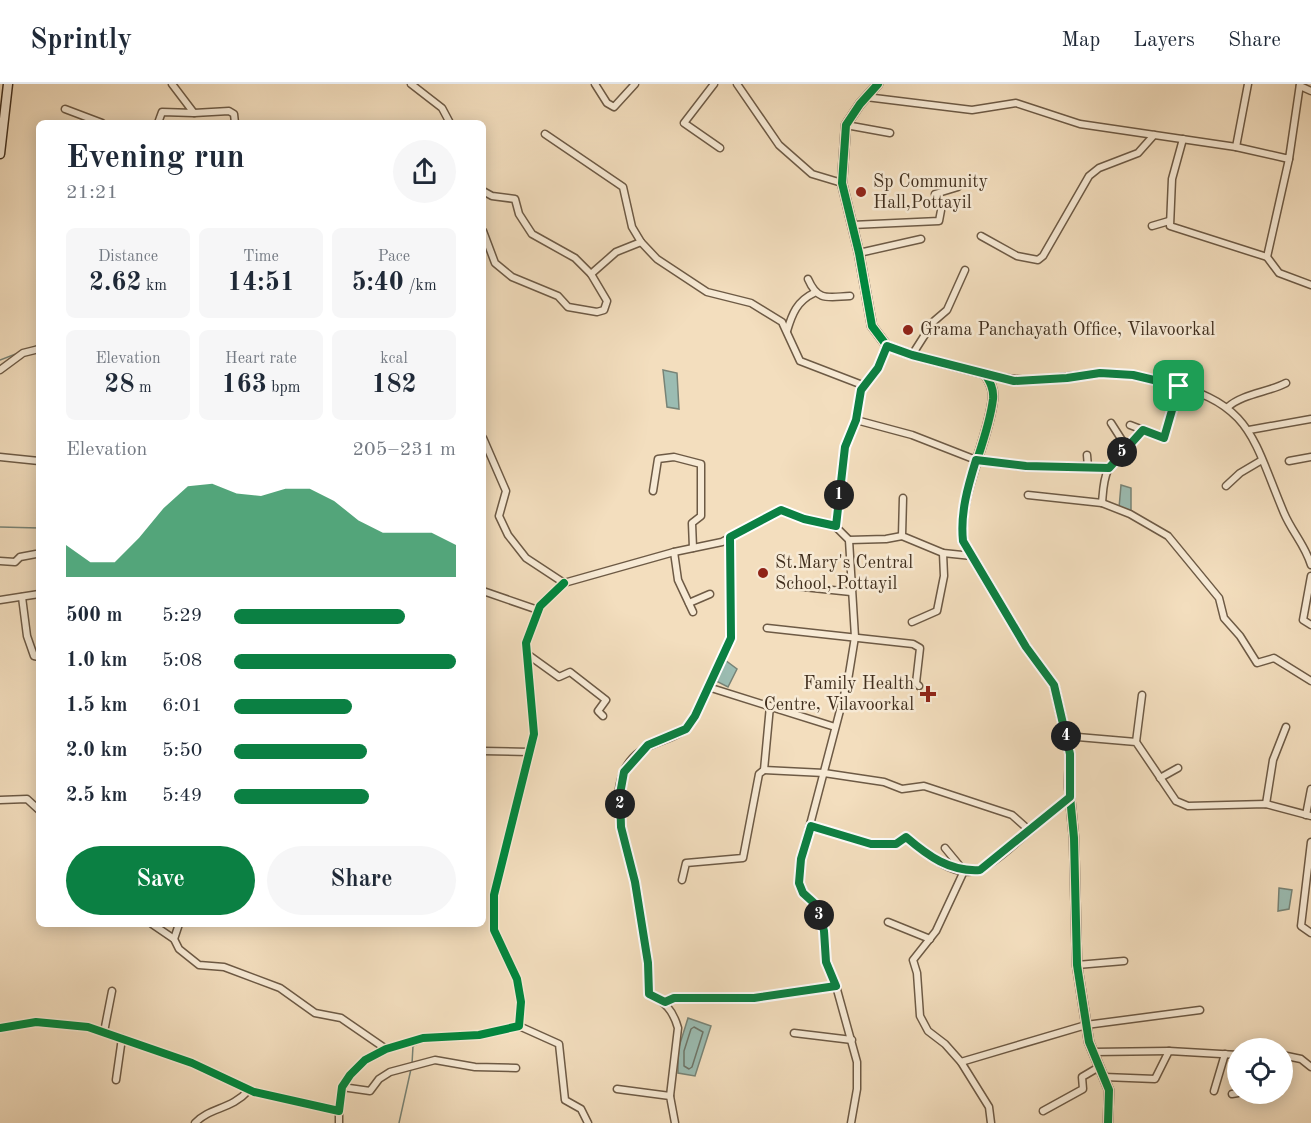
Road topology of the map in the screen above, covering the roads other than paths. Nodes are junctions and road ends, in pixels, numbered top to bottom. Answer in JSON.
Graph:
{"nodes":[{"id":1,"x":8,"y":84,"type":"edge"},
{"id":2,"x":172,"y":84,"type":"edge"},
{"id":3,"x":411,"y":84,"type":"edge"},
{"id":4,"x":595,"y":84,"type":"edge"},
{"id":5,"x":635,"y":84,"type":"edge"},
{"id":6,"x":714,"y":84,"type":"edge"},
{"id":7,"x":737,"y":84,"type":"edge"},
{"id":8,"x":878,"y":84,"type":"edge"},
{"id":9,"x":1248,"y":84,"type":"edge"},
{"id":10,"x":1300,"y":85,"type":"edge"},
{"id":11,"x":1311,"y":91,"type":"edge"},
{"id":12,"x":865,"y":97,"type":"junction"},
{"id":13,"x":65,"y":109,"type":"dead end"},
{"id":14,"x":194,"y":113,"type":"junction"},
{"id":15,"x":94,"y":120,"type":"edge"},
{"id":16,"x":160,"y":120,"type":"edge"},
{"id":17,"x":235,"y":120,"type":"edge"},
{"id":18,"x":448,"y":120,"type":"edge"},
{"id":19,"x":846,"y":125,"type":"junction"},
{"id":20,"x":890,"y":133,"type":"dead end"},
{"id":21,"x":545,"y":134,"type":"dead end"},
{"id":22,"x":1154,"y":135,"type":"junction"},
{"id":23,"x":1183,"y":139,"type":"junction"},
{"id":24,"x":1236,"y":147,"type":"junction"},
{"id":25,"x":720,"y":148,"type":"dead end"},
{"id":26,"x":0,"y":154,"type":"edge"},
{"id":27,"x":1289,"y":159,"type":"junction"},
{"id":28,"x":842,"y":183,"type":"junction"},
{"id":29,"x":958,"y":188,"type":"dead end"},
{"id":30,"x":486,"y":193,"type":"edge"},
{"id":31,"x":1169,"y":221,"type":"junction"},
{"id":32,"x":852,"y":225,"type":"junction"},
{"id":33,"x":1152,"y":226,"type":"dead end"},
{"id":34,"x":981,"y":236,"type":"dead end"},
{"id":35,"x":486,"y":239,"type":"edge"},
{"id":36,"x":921,"y":239,"type":"dead end"},
{"id":37,"x":641,"y":242,"type":"junction"},
{"id":38,"x":859,"y":253,"type":"junction"},
{"id":39,"x":1267,"y":257,"type":"junction"},
{"id":40,"x":965,"y":270,"type":"dead end"},
{"id":41,"x":591,"y":274,"type":"junction"},
{"id":42,"x":808,"y":279,"type":"dead end"},
{"id":43,"x":1311,"y":285,"type":"edge"},
{"id":44,"x":814,"y":293,"type":"junction"},
{"id":45,"x":850,"y":296,"type":"dead end"},
{"id":46,"x":787,"y":332,"type":"junction"},
{"id":47,"x":887,"y":346,"type":"junction"},
{"id":48,"x":36,"y":350,"type":"edge"},
{"id":49,"x":912,"y":355,"type":"junction"},
{"id":50,"x":0,"y":370,"type":"edge"},
{"id":51,"x":984,"y":374,"type":"junction"},
{"id":52,"x":1286,"y":383,"type":"dead end"},
{"id":53,"x":865,"y":386,"type":"junction"},
{"id":54,"x":1179,"y":386,"type":"junction"},
{"id":55,"x":1228,"y":407,"type":"junction"},
{"id":56,"x":1311,"y":419,"type":"edge"},
{"id":57,"x":856,"y":420,"type":"junction"},
{"id":58,"x":1111,"y":423,"type":"dead end"},
{"id":59,"x":1130,"y":425,"type":"dead end"},
{"id":60,"x":1143,"y":430,"type":"junction"},
{"id":61,"x":1249,"y":430,"type":"junction"},
{"id":62,"x":486,"y":445,"type":"edge"},
{"id":63,"x":1126,"y":448,"type":"junction"},
{"id":64,"x":490,"y":455,"type":"junction"},
{"id":65,"x":1087,"y":455,"type":"dead end"},
{"id":66,"x":0,"y":457,"type":"edge"},
{"id":67,"x":486,"y":457,"type":"edge"},
{"id":68,"x":1311,"y":457,"type":"edge"},
{"id":69,"x":976,"y":460,"type":"junction"},
{"id":70,"x":1262,"y":460,"type":"junction"},
{"id":71,"x":36,"y":461,"type":"edge"},
{"id":72,"x":1289,"y":461,"type":"dead end"},
{"id":73,"x":1087,"y":465,"type":"junction"},
{"id":74,"x":1109,"y":468,"type":"junction"},
{"id":75,"x":1226,"y":486,"type":"dead end"},
{"id":76,"x":653,"y":491,"type":"dead end"},
{"id":77,"x":1028,"y":495,"type":"dead end"},
{"id":78,"x":903,"y":498,"type":"dead end"},
{"id":79,"x":1102,"y":504,"type":"junction"},
{"id":80,"x":836,"y":526,"type":"junction"},
{"id":81,"x":902,"y":536,"type":"junction"},
{"id":82,"x":730,"y":537,"type":"junction"},
{"id":83,"x":849,"y":540,"type":"junction"},
{"id":84,"x":693,"y":548,"type":"junction"},
{"id":85,"x":674,"y":552,"type":"junction"},
{"id":86,"x":943,"y":553,"type":"junction"},
{"id":87,"x":36,"y":555,"type":"dead end"},
{"id":88,"x":972,"y":556,"type":"junction"},
{"id":89,"x":0,"y":561,"type":"edge"},
{"id":90,"x":1311,"y":565,"type":"edge"},
{"id":91,"x":1311,"y":576,"type":"edge"},
{"id":92,"x":564,"y":583,"type":"junction"},
{"id":93,"x":794,"y":586,"type":"dead end"},
{"id":94,"x":486,"y":592,"type":"edge"},
{"id":95,"x":851,"y":592,"type":"junction"},
{"id":96,"x":710,"y":594,"type":"dead end"},
{"id":97,"x":36,"y":595,"type":"edge"},
{"id":98,"x":22,"y":597,"type":"junction"},
{"id":99,"x":0,"y":600,"type":"edge"},
{"id":100,"x":689,"y":603,"type":"junction"},
{"id":101,"x":538,"y":610,"type":"junction"},
{"id":102,"x":693,"y":612,"type":"dead end"},
{"id":103,"x":912,"y":622,"type":"dead end"},
{"id":104,"x":1311,"y":624,"type":"edge"},
{"id":105,"x":767,"y":628,"type":"dead end"},
{"id":106,"x":855,"y":637,"type":"junction"},
{"id":107,"x":527,"y":654,"type":"junction"},
{"id":108,"x":36,"y":656,"type":"edge"},
{"id":109,"x":1311,"y":681,"type":"edge"},
{"id":110,"x":919,"y":686,"type":"dead end"},
{"id":111,"x":708,"y":687,"type":"junction"},
{"id":112,"x":1142,"y":695,"type":"dead end"},
{"id":113,"x":770,"y":706,"type":"junction"},
{"id":114,"x":603,"y":716,"type":"dead end"},
{"id":115,"x":835,"y":727,"type":"junction"},
{"id":116,"x":1286,"y":727,"type":"dead end"},
{"id":117,"x":1066,"y":736,"type":"junction"},
{"id":118,"x":1136,"y":742,"type":"junction"},
{"id":119,"x":486,"y":751,"type":"edge"},
{"id":120,"x":529,"y":752,"type":"junction"},
{"id":121,"x":1178,"y":768,"type":"dead end"},
{"id":122,"x":764,"y":770,"type":"junction"},
{"id":123,"x":824,"y":773,"type":"junction"},
{"id":124,"x":1160,"y":778,"type":"junction"},
{"id":125,"x":1311,"y":789,"type":"edge"},
{"id":126,"x":1070,"y":797,"type":"junction"},
{"id":127,"x":0,"y":800,"type":"edge"},
{"id":128,"x":1266,"y":804,"type":"junction"},
{"id":129,"x":36,"y":807,"type":"edge"},
{"id":130,"x":1309,"y":815,"type":"edge"},
{"id":131,"x":811,"y":826,"type":"junction"},
{"id":132,"x":1030,"y":831,"type":"junction"},
{"id":133,"x":1311,"y":842,"type":"edge"},
{"id":134,"x":945,"y":848,"type":"dead end"},
{"id":135,"x":964,"y":871,"type":"junction"},
{"id":136,"x":682,"y":880,"type":"dead end"},
{"id":137,"x":888,"y":922,"type":"dead end"},
{"id":138,"x":156,"y":927,"type":"edge"},
{"id":139,"x":178,"y":927,"type":"edge"},
{"id":140,"x":1311,"y":933,"type":"edge"},
{"id":141,"x":174,"y":939,"type":"junction"},
{"id":142,"x":930,"y":939,"type":"junction"},
{"id":143,"x":1124,"y":961,"type":"dead end"},
{"id":144,"x":1077,"y":965,"type":"junction"},
{"id":145,"x":836,"y":986,"type":"junction"},
{"id":146,"x":112,"y":991,"type":"dead end"},
{"id":147,"x":665,"y":1002,"type":"junction"},
{"id":148,"x":1200,"y":1010,"type":"dead end"},
{"id":149,"x":1086,"y":1025,"type":"junction"},
{"id":150,"x":519,"y":1026,"type":"junction"},
{"id":151,"x":0,"y":1028,"type":"edge"},
{"id":152,"x":104,"y":1032,"type":"junction"},
{"id":153,"x":794,"y":1034,"type":"dead end"},
{"id":154,"x":122,"y":1038,"type":"junction"},
{"id":155,"x":852,"y":1040,"type":"junction"},
{"id":156,"x":386,"y":1049,"type":"junction"},
{"id":157,"x":1093,"y":1052,"type":"junction"},
{"id":158,"x":1169,"y":1052,"type":"junction"},
{"id":159,"x":1225,"y":1054,"type":"joint"},
{"id":160,"x":1293,"y":1057,"type":"edge"},
{"id":161,"x":961,"y":1062,"type":"junction"},
{"id":162,"x":1099,"y":1067,"type":"junction"},
{"id":163,"x":1311,"y":1067,"type":"edge"},
{"id":164,"x":516,"y":1068,"type":"dead end"},
{"id":165,"x":1104,"y":1077,"type":"junction"},
{"id":166,"x":116,"y":1080,"type":"dead end"},
{"id":167,"x":342,"y":1087,"type":"junction"},
{"id":168,"x":617,"y":1089,"type":"dead end"},
{"id":169,"x":249,"y":1090,"type":"junction"},
{"id":170,"x":1214,"y":1091,"type":"dead end"},
{"id":171,"x":670,"y":1096,"type":"junction"},
{"id":172,"x":339,"y":1111,"type":"junction"},
{"id":173,"x":1043,"y":1111,"type":"dead end"},
{"id":174,"x":195,"y":1123,"type":"edge"},
{"id":175,"x":339,"y":1123,"type":"edge"},
{"id":176,"x":588,"y":1123,"type":"edge"},
{"id":177,"x":675,"y":1123,"type":"edge"},
{"id":178,"x":851,"y":1123,"type":"edge"},
{"id":179,"x":991,"y":1123,"type":"edge"},
{"id":180,"x":1108,"y":1123,"type":"edge"}],
"edges":[{"from":1,"to":26,"type":"street"},
{"from":2,"to":14,"type":"street"},
{"from":3,"to":18,"type":"street"},
{"from":4,"to":5,"type":"street"},
{"from":6,"to":25,"type":"street"},
{"from":7,"to":28,"type":"street"},
{"from":8,"to":12,"type":"street"},
{"from":9,"to":24,"type":"street"},
{"from":10,"to":11,"type":"street"},
{"from":10,"to":27,"type":"street"},
{"from":12,"to":19,"type":"street"},
{"from":12,"to":22,"type":"street"},
{"from":13,"to":15,"type":"street"},
{"from":14,"to":16,"type":"street"},
{"from":14,"to":17,"type":"street"},
{"from":19,"to":20,"type":"street"},
{"from":19,"to":28,"type":"street"},
{"from":21,"to":37,"type":"street"},
{"from":22,"to":23,"type":"street"},
{"from":22,"to":34,"type":"street"},
{"from":23,"to":24,"type":"street"},
{"from":23,"to":31,"type":"street"},
{"from":24,"to":27,"type":"street"},
{"from":27,"to":39,"type":"street"},
{"from":28,"to":32,"type":"street"},
{"from":29,"to":32,"type":"street"},
{"from":30,"to":41,"type":"street"},
{"from":31,"to":33,"type":"street"},
{"from":31,"to":39,"type":"street"},
{"from":32,"to":38,"type":"street"},
{"from":35,"to":41,"type":"street"},
{"from":36,"to":38,"type":"street"},
{"from":37,"to":41,"type":"street"},
{"from":37,"to":46,"type":"street"},
{"from":38,"to":47,"type":"street"},
{"from":39,"to":43,"type":"street"},
{"from":40,"to":49,"type":"street"},
{"from":42,"to":44,"type":"street"},
{"from":44,"to":45,"type":"street"},
{"from":44,"to":46,"type":"street"},
{"from":46,"to":53,"type":"street"},
{"from":47,"to":49,"type":"street"},
{"from":47,"to":53,"type":"street"},
{"from":48,"to":50,"type":"street"},
{"from":49,"to":51,"type":"street"},
{"from":51,"to":54,"type":"street"},
{"from":51,"to":69,"type":"street"},
{"from":52,"to":55,"type":"street"},
{"from":53,"to":57,"type":"street"},
{"from":54,"to":55,"type":"street"},
{"from":54,"to":60,"type":"street"},
{"from":55,"to":61,"type":"street"},
{"from":56,"to":61,"type":"street"},
{"from":57,"to":69,"type":"street"},
{"from":57,"to":80,"type":"street"},
{"from":58,"to":63,"type":"street"},
{"from":59,"to":60,"type":"street"},
{"from":60,"to":63,"type":"street"},
{"from":61,"to":70,"type":"street"},
{"from":62,"to":64,"type":"street"},
{"from":63,"to":74,"type":"street"},
{"from":64,"to":67,"type":"street"},
{"from":64,"to":92,"type":"street"},
{"from":65,"to":73,"type":"street"},
{"from":66,"to":71,"type":"street"},
{"from":68,"to":72,"type":"street"},
{"from":69,"to":73,"type":"street"},
{"from":69,"to":88,"type":"street"},
{"from":70,"to":75,"type":"street"},
{"from":70,"to":90,"type":"street"},
{"from":73,"to":74,"type":"street"},
{"from":74,"to":79,"type":"street"},
{"from":76,"to":84,"type":"street"},
{"from":77,"to":79,"type":"street"},
{"from":78,"to":81,"type":"street"},
{"from":79,"to":109,"type":"street"},
{"from":80,"to":82,"type":"street"},
{"from":80,"to":83,"type":"street"},
{"from":81,"to":83,"type":"street"},
{"from":81,"to":86,"type":"street"},
{"from":82,"to":84,"type":"street"},
{"from":82,"to":111,"type":"street"},
{"from":83,"to":95,"type":"street"},
{"from":84,"to":85,"type":"street"},
{"from":85,"to":92,"type":"street"},
{"from":85,"to":100,"type":"street"},
{"from":86,"to":88,"type":"street"},
{"from":86,"to":103,"type":"street"},
{"from":87,"to":89,"type":"street"},
{"from":88,"to":117,"type":"street"},
{"from":91,"to":104,"type":"street"},
{"from":92,"to":101,"type":"street"},
{"from":93,"to":95,"type":"street"},
{"from":94,"to":101,"type":"street"},
{"from":95,"to":106,"type":"street"},
{"from":96,"to":100,"type":"street"},
{"from":97,"to":98,"type":"street"},
{"from":98,"to":99,"type":"street"},
{"from":98,"to":108,"type":"street"},
{"from":100,"to":102,"type":"street"},
{"from":101,"to":107,"type":"street"},
{"from":105,"to":106,"type":"street"},
{"from":106,"to":110,"type":"street"},
{"from":106,"to":115,"type":"street"},
{"from":107,"to":114,"type":"street"},
{"from":107,"to":120,"type":"street"},
{"from":111,"to":113,"type":"street"},
{"from":111,"to":147,"type":"street"},
{"from":112,"to":118,"type":"street"},
{"from":113,"to":115,"type":"street"},
{"from":113,"to":122,"type":"street"},
{"from":115,"to":123,"type":"street"},
{"from":116,"to":128,"type":"street"},
{"from":117,"to":118,"type":"street"},
{"from":117,"to":126,"type":"street"},
{"from":118,"to":124,"type":"street"},
{"from":119,"to":120,"type":"street"},
{"from":120,"to":150,"type":"street"},
{"from":121,"to":124,"type":"street"},
{"from":122,"to":123,"type":"street"},
{"from":122,"to":136,"type":"street"},
{"from":123,"to":131,"type":"street"},
{"from":123,"to":132,"type":"street"},
{"from":124,"to":128,"type":"street"},
{"from":125,"to":130,"type":"street"},
{"from":126,"to":132,"type":"street"},
{"from":126,"to":144,"type":"street"},
{"from":127,"to":129,"type":"street"},
{"from":128,"to":130,"type":"street"},
{"from":131,"to":135,"type":"street"},
{"from":131,"to":145,"type":"street"},
{"from":132,"to":135,"type":"street"},
{"from":133,"to":140,"type":"street"},
{"from":134,"to":135,"type":"street"},
{"from":135,"to":142,"type":"street"},
{"from":137,"to":142,"type":"street"},
{"from":138,"to":141,"type":"street"},
{"from":139,"to":141,"type":"street"},
{"from":141,"to":156,"type":"street"},
{"from":142,"to":161,"type":"street"},
{"from":143,"to":144,"type":"street"},
{"from":144,"to":149,"type":"street"},
{"from":145,"to":147,"type":"street"},
{"from":145,"to":155,"type":"street"},
{"from":146,"to":152,"type":"street"},
{"from":147,"to":171,"type":"street"},
{"from":148,"to":149,"type":"street"},
{"from":149,"to":157,"type":"street"},
{"from":149,"to":161,"type":"street"},
{"from":150,"to":156,"type":"street"},
{"from":150,"to":176,"type":"street"},
{"from":151,"to":152,"type":"street"},
{"from":152,"to":154,"type":"street"},
{"from":153,"to":155,"type":"street"},
{"from":154,"to":166,"type":"street"},
{"from":154,"to":169,"type":"street"},
{"from":155,"to":178,"type":"street"},
{"from":156,"to":167,"type":"street"},
{"from":157,"to":158,"type":"street"},
{"from":157,"to":162,"type":"street"},
{"from":158,"to":159,"type":"street"},
{"from":158,"to":165,"type":"street"},
{"from":159,"to":170,"type":"street"},
{"from":160,"to":163,"type":"street"},
{"from":161,"to":179,"type":"street"},
{"from":162,"to":165,"type":"street"},
{"from":162,"to":173,"type":"street"},
{"from":164,"to":167,"type":"street"},
{"from":165,"to":180,"type":"street"},
{"from":167,"to":172,"type":"street"},
{"from":168,"to":171,"type":"street"},
{"from":169,"to":172,"type":"street"},
{"from":169,"to":174,"type":"street"},
{"from":171,"to":177,"type":"street"},
{"from":172,"to":175,"type":"street"}]}
